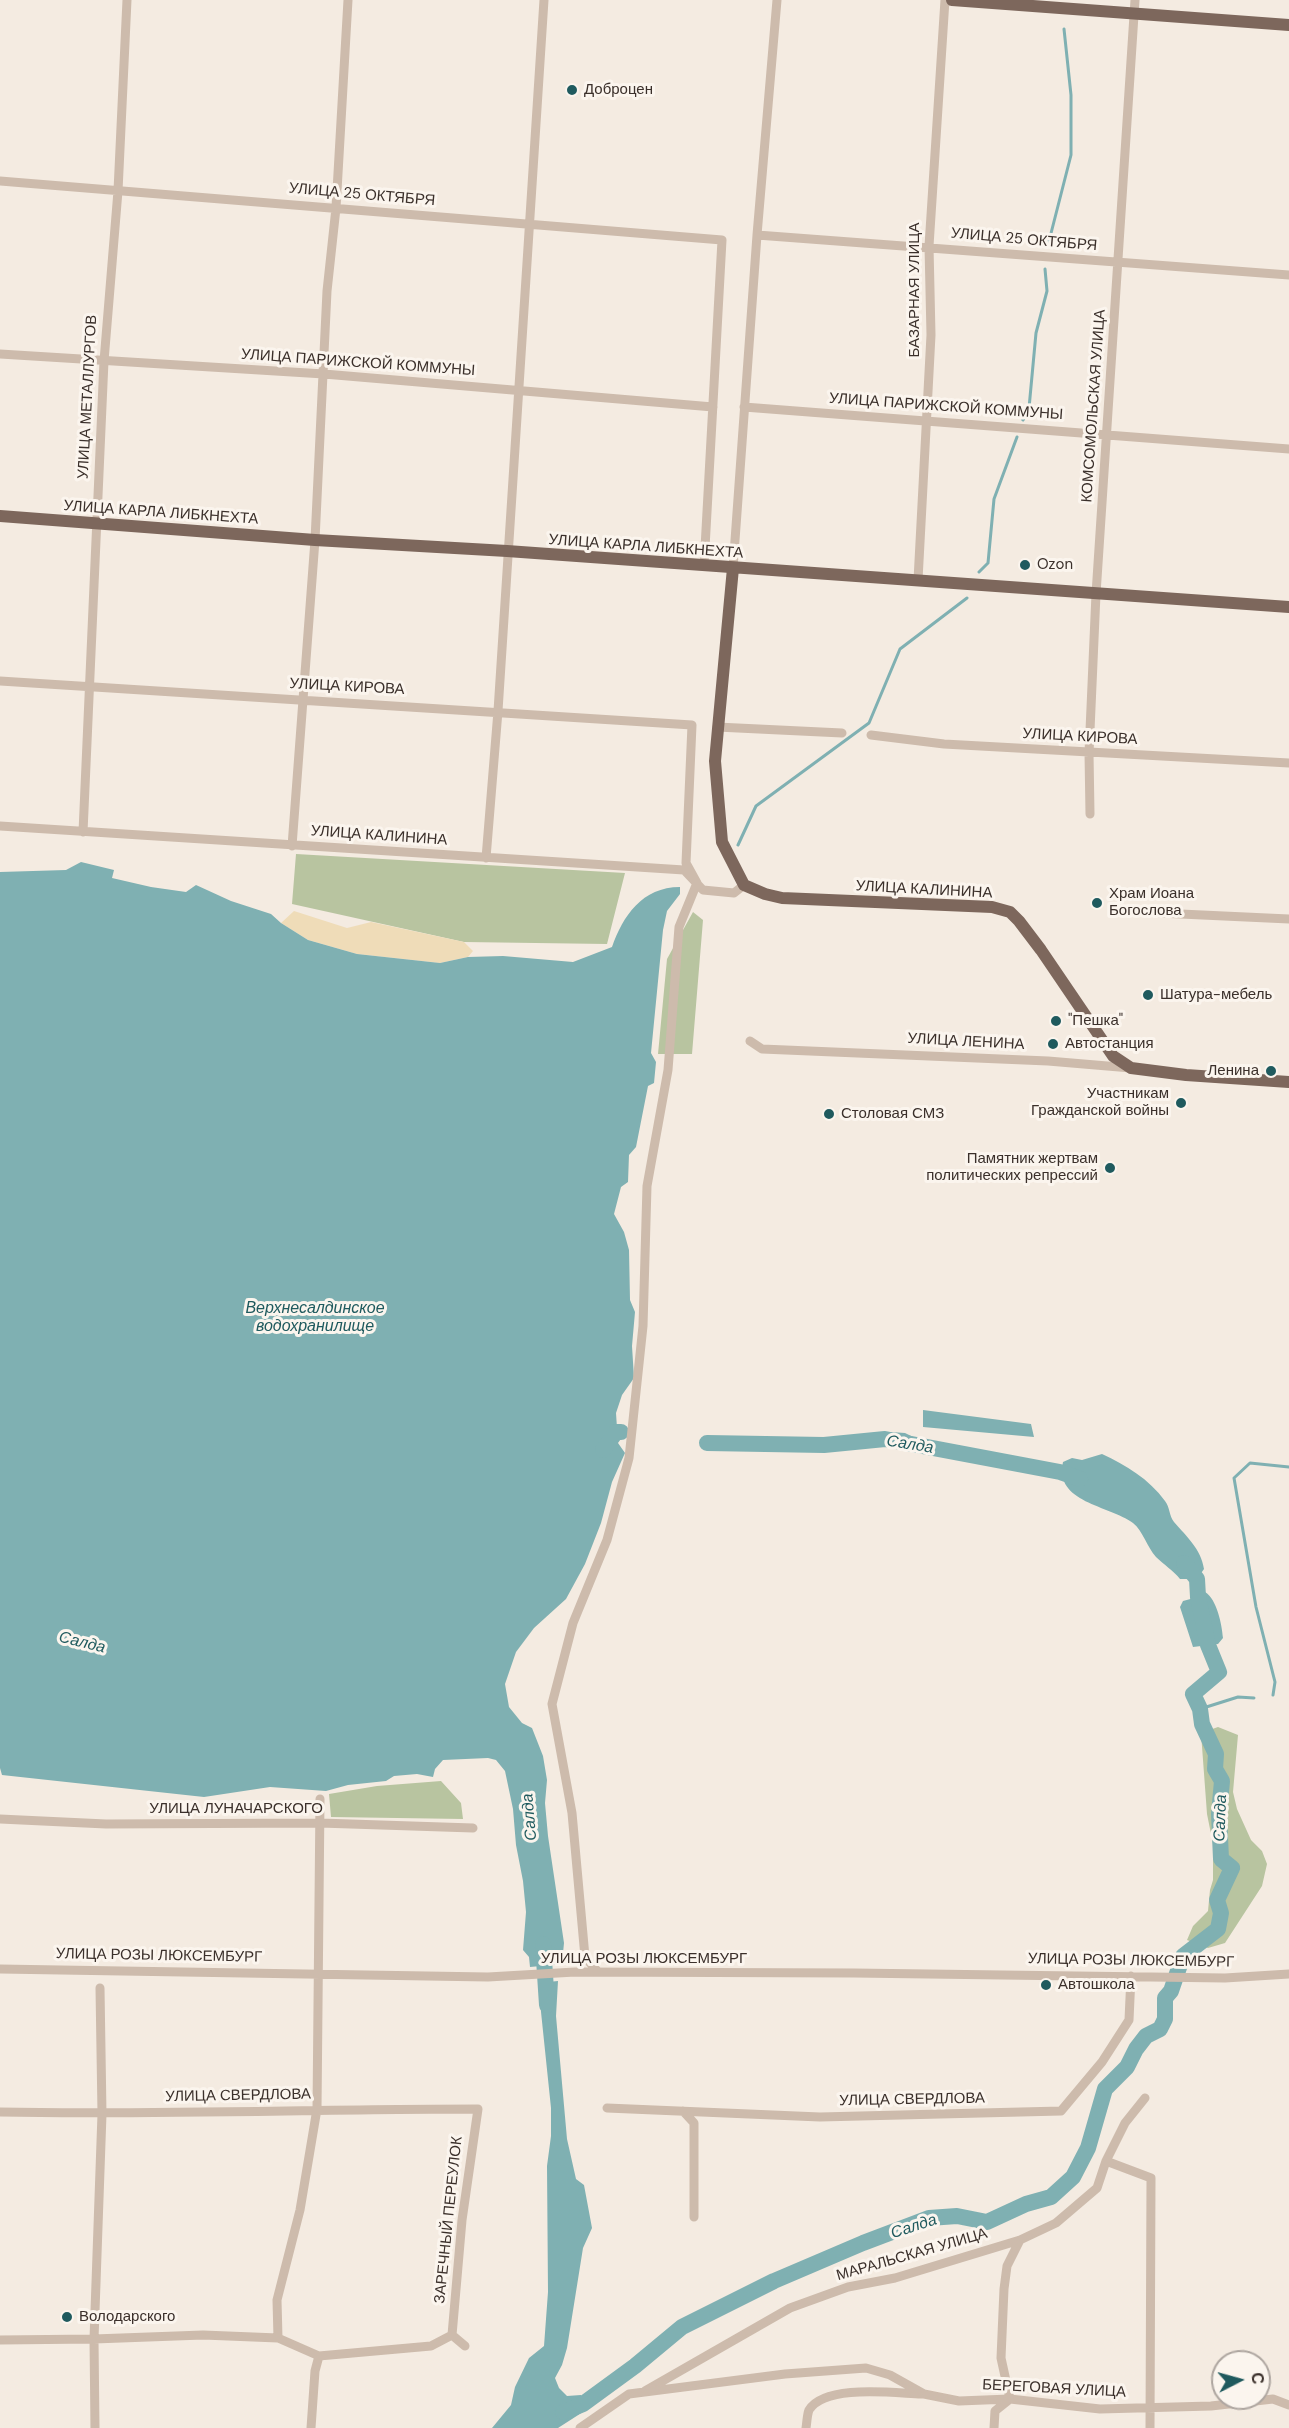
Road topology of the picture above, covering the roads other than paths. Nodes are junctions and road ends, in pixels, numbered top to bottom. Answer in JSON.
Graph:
{"nodes":[{"id":1,"x":127,"y":0,"type":"edge"},
{"id":2,"x":348,"y":0,"type":"edge"},
{"id":3,"x":544,"y":0,"type":"edge"},
{"id":4,"x":777,"y":0,"type":"edge"},
{"id":5,"x":945,"y":0,"type":"edge"},
{"id":6,"x":952,"y":0,"type":"edge"},
{"id":7,"x":1135,"y":0,"type":"edge"},
{"id":8,"x":1134,"y":15,"type":"junction"},
{"id":9,"x":1289,"y":25,"type":"edge"},
{"id":10,"x":0,"y":181,"type":"edge"},
{"id":11,"x":118,"y":191,"type":"junction"},
{"id":12,"x":336,"y":208,"type":"junction"},
{"id":13,"x":529,"y":225,"type":"junction"},
{"id":14,"x":757,"y":235,"type":"junction"},
{"id":15,"x":929,"y":246,"type":"junction"},
{"id":16,"x":1119,"y":264,"type":"junction"},
{"id":17,"x":1289,"y":275,"type":"edge"},
{"id":18,"x":0,"y":354,"type":"edge"},
{"id":19,"x":104,"y":361,"type":"junction"},
{"id":20,"x":324,"y":375,"type":"junction"},
{"id":21,"x":517,"y":390,"type":"junction"},
{"id":22,"x":713,"y":407,"type":"junction"},
{"id":23,"x":744,"y":407,"type":"junction"},
{"id":24,"x":928,"y":421,"type":"junction"},
{"id":25,"x":1106,"y":434,"type":"junction"},
{"id":26,"x":1289,"y":448,"type":"edge"},
{"id":27,"x":0,"y":516,"type":"edge"},
{"id":28,"x":97,"y":523,"type":"junction"},
{"id":29,"x":315,"y":540,"type":"junction"},
{"id":30,"x":507,"y":551,"type":"junction"},
{"id":31,"x":704,"y":566,"type":"junction"},
{"id":32,"x":733,"y":568,"type":"junction"},
{"id":33,"x":918,"y":580,"type":"junction"},
{"id":34,"x":1096,"y":594,"type":"junction"},
{"id":35,"x":1289,"y":607,"type":"edge"},
{"id":36,"x":0,"y":681,"type":"edge"},
{"id":37,"x":87,"y":687,"type":"junction"},
{"id":38,"x":304,"y":700,"type":"junction"},
{"id":39,"x":498,"y":711,"type":"junction"},
{"id":40,"x":717,"y":727,"type":"junction"},
{"id":41,"x":842,"y":733,"type":"dead end"},
{"id":42,"x":871,"y":735,"type":"dead end"},
{"id":43,"x":1089,"y":753,"type":"junction"},
{"id":44,"x":1289,"y":763,"type":"edge"},
{"id":45,"x":1090,"y":814,"type":"dead end"},
{"id":46,"x":0,"y":826,"type":"edge"},
{"id":47,"x":83,"y":832,"type":"junction"},
{"id":48,"x":292,"y":846,"type":"junction"},
{"id":49,"x":486,"y":858,"type":"junction"},
{"id":50,"x":698,"y":883,"type":"junction"},
{"id":51,"x":744,"y":885,"type":"junction"},
{"id":52,"x":1158,"y":913,"type":"dead end"},
{"id":53,"x":1289,"y":920,"type":"edge"},
{"id":54,"x":750,"y":1041,"type":"dead end"},
{"id":55,"x":1131,"y":1068,"type":"junction"},
{"id":56,"x":1289,"y":1082,"type":"edge"},
{"id":57,"x":320,"y":1799,"type":"dead end"},
{"id":58,"x":0,"y":1818,"type":"edge"},
{"id":59,"x":320,"y":1823,"type":"junction"},
{"id":60,"x":473,"y":1828,"type":"dead end"},
{"id":61,"x":0,"y":1969,"type":"edge"},
{"id":62,"x":598,"y":1972,"type":"junction"},
{"id":63,"x":319,"y":1973,"type":"junction"},
{"id":64,"x":1289,"y":1974,"type":"edge"},
{"id":65,"x":1131,"y":1976,"type":"junction"},
{"id":66,"x":100,"y":1988,"type":"dead end"},
{"id":67,"x":1145,"y":2098,"type":"dead end"},
{"id":68,"x":607,"y":2108,"type":"dead end"},
{"id":69,"x":317,"y":2109,"type":"junction"},
{"id":70,"x":478,"y":2109,"type":"joint"},
{"id":71,"x":683,"y":2111,"type":"junction"},
{"id":72,"x":0,"y":2112,"type":"edge"},
{"id":73,"x":102,"y":2114,"type":"junction"},
{"id":74,"x":1106,"y":2161,"type":"junction"},
{"id":75,"x":694,"y":2217,"type":"dead end"},
{"id":76,"x":1020,"y":2240,"type":"junction"},
{"id":77,"x":452,"y":2335,"type":"junction"},
{"id":78,"x":278,"y":2338,"type":"junction"},
{"id":79,"x":94,"y":2339,"type":"junction"},
{"id":80,"x":0,"y":2340,"type":"edge"},
{"id":81,"x":465,"y":2346,"type":"dead end"},
{"id":82,"x":319,"y":2356,"type":"junction"},
{"id":83,"x":640,"y":2393,"type":"junction"},
{"id":84,"x":924,"y":2394,"type":"junction"},
{"id":85,"x":1010,"y":2399,"type":"junction"},
{"id":86,"x":1289,"y":2405,"type":"edge"},
{"id":87,"x":1152,"y":2407,"type":"junction"},
{"id":88,"x":94,"y":2428,"type":"edge"},
{"id":89,"x":311,"y":2428,"type":"edge"},
{"id":90,"x":580,"y":2428,"type":"edge"},
{"id":91,"x":806,"y":2428,"type":"edge"},
{"id":92,"x":994,"y":2428,"type":"edge"},
{"id":93,"x":1150,"y":2428,"type":"edge"}],
"edges":[{"from":1,"to":11,"type":"street","name":"УЛИЦА МЕТАЛЛУРГОВ"},
{"from":2,"to":12,"type":"street"},
{"from":3,"to":13,"type":"street"},
{"from":4,"to":14,"type":"street"},
{"from":5,"to":15,"type":"street","name":"БАЗАРНАЯ УЛИЦА"},
{"from":6,"to":8,"type":"main road"},
{"from":7,"to":8,"type":"street","name":"КОМСОМОЛЬСКАЯ УЛИЦА"},
{"from":8,"to":9,"type":"main road"},
{"from":8,"to":16,"type":"street","name":"КОМСОМОЛЬСКАЯ УЛИЦА"},
{"from":10,"to":11,"type":"street","name":"УЛИЦА 25 ОКТЯБРЯ"},
{"from":11,"to":12,"type":"street","name":"УЛИЦА 25 ОКТЯБРЯ"},
{"from":11,"to":19,"type":"street","name":"УЛИЦА МЕТАЛЛУРГОВ"},
{"from":12,"to":13,"type":"street","name":"УЛИЦА 25 ОКТЯБРЯ"},
{"from":12,"to":20,"type":"street"},
{"from":13,"to":21,"type":"street"},
{"from":13,"to":22,"type":"street","name":"УЛИЦА 25 ОКТЯБРЯ"},
{"from":14,"to":15,"type":"street","name":"УЛИЦА 25 ОКТЯБРЯ"},
{"from":14,"to":23,"type":"street"},
{"from":15,"to":16,"type":"street","name":"УЛИЦА 25 ОКТЯБРЯ"},
{"from":15,"to":24,"type":"street","name":"БАЗАРНАЯ УЛИЦА"},
{"from":16,"to":17,"type":"street","name":"УЛИЦА 25 ОКТЯБРЯ"},
{"from":16,"to":25,"type":"street","name":"КОМСОМОЛЬСКАЯ УЛИЦА"},
{"from":18,"to":19,"type":"street","name":"УЛИЦА ПАРИЖСКОЙ КОММУНЫ"},
{"from":19,"to":20,"type":"street","name":"УЛИЦА ПАРИЖСКОЙ КОММУНЫ"},
{"from":19,"to":28,"type":"street","name":"УЛИЦА МЕТАЛЛУРГОВ"},
{"from":20,"to":21,"type":"street","name":"УЛИЦА ПАРИЖСКОЙ КОММУНЫ"},
{"from":20,"to":29,"type":"street"},
{"from":21,"to":22,"type":"street","name":"УЛИЦА ПАРИЖСКОЙ КОММУНЫ"},
{"from":21,"to":30,"type":"street"},
{"from":22,"to":31,"type":"street"},
{"from":23,"to":24,"type":"street","name":"УЛИЦА ПАРИЖСКОЙ КОММУНЫ"},
{"from":23,"to":32,"type":"street"},
{"from":24,"to":25,"type":"street","name":"УЛИЦА ПАРИЖСКОЙ КОММУНЫ"},
{"from":24,"to":33,"type":"street","name":"БАЗАРНАЯ УЛИЦА"},
{"from":25,"to":26,"type":"street","name":"УЛИЦА ПАРИЖСКОЙ КОММУНЫ"},
{"from":25,"to":34,"type":"street","name":"КОМСОМОЛЬСКАЯ УЛИЦА"},
{"from":27,"to":28,"type":"main road","name":"УЛИЦА КАРЛА ЛИБКНЕХТА"},
{"from":28,"to":29,"type":"main road","name":"УЛИЦА КАРЛА ЛИБКНЕХТА"},
{"from":28,"to":37,"type":"street","name":"УЛИЦА МЕТАЛЛУРГОВ"},
{"from":29,"to":30,"type":"main road","name":"УЛИЦА КАРЛА ЛИБКНЕХТА"},
{"from":29,"to":38,"type":"street"},
{"from":30,"to":31,"type":"main road","name":"УЛИЦА КАРЛА ЛИБКНЕХТА"},
{"from":30,"to":39,"type":"street"},
{"from":31,"to":32,"type":"main road","name":"УЛИЦА КАРЛА ЛИБКНЕХТА"},
{"from":32,"to":33,"type":"main road","name":"УЛИЦА КАРЛА ЛИБКНЕХТА"},
{"from":32,"to":40,"type":"main road"},
{"from":33,"to":34,"type":"main road","name":"УЛИЦА КАРЛА ЛИБКНЕХТА"},
{"from":34,"to":35,"type":"main road","name":"УЛИЦА КАРЛА ЛИБКНЕХТА"},
{"from":34,"to":43,"type":"street","name":"КОМСОМОЛЬСКАЯ УЛИЦА"},
{"from":36,"to":37,"type":"street","name":"УЛИЦА КИРОВА"},
{"from":37,"to":38,"type":"street","name":"УЛИЦА КИРОВА"},
{"from":37,"to":47,"type":"street","name":"УЛИЦА МЕТАЛЛУРГОВ"},
{"from":38,"to":39,"type":"street","name":"УЛИЦА КИРОВА"},
{"from":38,"to":48,"type":"street"},
{"from":39,"to":49,"type":"street"},
{"from":39,"to":50,"type":"street","name":"УЛИЦА КИРОВА"},
{"from":40,"to":41,"type":"street"},
{"from":40,"to":51,"type":"main road"},
{"from":42,"to":43,"type":"street","name":"УЛИЦА КИРОВА"},
{"from":43,"to":44,"type":"street","name":"УЛИЦА КИРОВА"},
{"from":43,"to":45,"type":"street","name":"КОМСОМОЛЬСКАЯ УЛИЦА"},
{"from":46,"to":47,"type":"street","name":"УЛИЦА КАЛИНИНА"},
{"from":47,"to":48,"type":"street","name":"УЛИЦА КАЛИНИНА"},
{"from":48,"to":49,"type":"street","name":"УЛИЦА КАЛИНИНА"},
{"from":49,"to":50,"type":"street","name":"УЛИЦА КАЛИНИНА"},
{"from":50,"to":51,"type":"street","name":"УЛИЦА КАЛИНИНА"},
{"from":50,"to":62,"type":"street"},
{"from":51,"to":55,"type":"main road","name":"УЛИЦА КАЛИНИНА"},
{"from":52,"to":53,"type":"street"},
{"from":54,"to":55,"type":"street","name":"УЛИЦА ЛЕНИНА"},
{"from":55,"to":56,"type":"main road","name":"УЛИЦА ЛЕНИНА"},
{"from":57,"to":59,"type":"street"},
{"from":58,"to":59,"type":"street","name":"УЛИЦА ЛУНАЧАРСКОГО"},
{"from":59,"to":60,"type":"street","name":"УЛИЦА ЛУНАЧАРСКОГО"},
{"from":59,"to":63,"type":"street"},
{"from":61,"to":63,"type":"street","name":"УЛИЦА РОЗЫ ЛЮКСЕМБУРГ"},
{"from":62,"to":63,"type":"street","name":"УЛИЦА РОЗЫ ЛЮКСЕМБУРГ"},
{"from":62,"to":65,"type":"street","name":"УЛИЦА РОЗЫ ЛЮКСЕМБУРГ"},
{"from":63,"to":69,"type":"street"},
{"from":64,"to":65,"type":"street","name":"УЛИЦА РОЗЫ ЛЮКСЕМБУРГ"},
{"from":65,"to":71,"type":"street","name":"УЛИЦА СВЕРДЛОВА"},
{"from":66,"to":73,"type":"street"},
{"from":67,"to":74,"type":"street","name":"МАРАЛЬСКАЯ УЛИЦА"},
{"from":68,"to":71,"type":"street","name":"УЛИЦА СВЕРДЛОВА"},
{"from":69,"to":70,"type":"street","name":"УЛИЦА СВЕРДЛОВА"},
{"from":69,"to":73,"type":"street","name":"УЛИЦА СВЕРДЛОВА"},
{"from":69,"to":78,"type":"street"},
{"from":70,"to":77,"type":"street","name":"ЗАРЕЧНЫЙ ПЕРЕУЛОК"},
{"from":71,"to":75,"type":"street"},
{"from":72,"to":73,"type":"street","name":"УЛИЦА СВЕРДЛОВА"},
{"from":73,"to":79,"type":"street"},
{"from":74,"to":76,"type":"street","name":"МАРАЛЬСКАЯ УЛИЦА"},
{"from":74,"to":87,"type":"street"},
{"from":76,"to":83,"type":"street","name":"МАРАЛЬСКАЯ УЛИЦА"},
{"from":76,"to":85,"type":"street"},
{"from":77,"to":81,"type":"street"},
{"from":77,"to":82,"type":"street"},
{"from":78,"to":79,"type":"street"},
{"from":78,"to":82,"type":"street"},
{"from":79,"to":80,"type":"street"},
{"from":79,"to":88,"type":"street"},
{"from":82,"to":89,"type":"street"},
{"from":83,"to":84,"type":"street","name":"БЕРЕГОВАЯ УЛИЦА"},
{"from":83,"to":90,"type":"street","name":"БЕРЕГОВАЯ УЛИЦА"},
{"from":84,"to":85,"type":"street","name":"БЕРЕГОВАЯ УЛИЦА"},
{"from":84,"to":91,"type":"street","name":"БЕРЕГОВАЯ УЛИЦА"},
{"from":85,"to":87,"type":"street","name":"БЕРЕГОВАЯ УЛИЦА"},
{"from":85,"to":92,"type":"street"},
{"from":86,"to":87,"type":"street","name":"БЕРЕГОВАЯ УЛИЦА"},
{"from":87,"to":93,"type":"street"}]}
